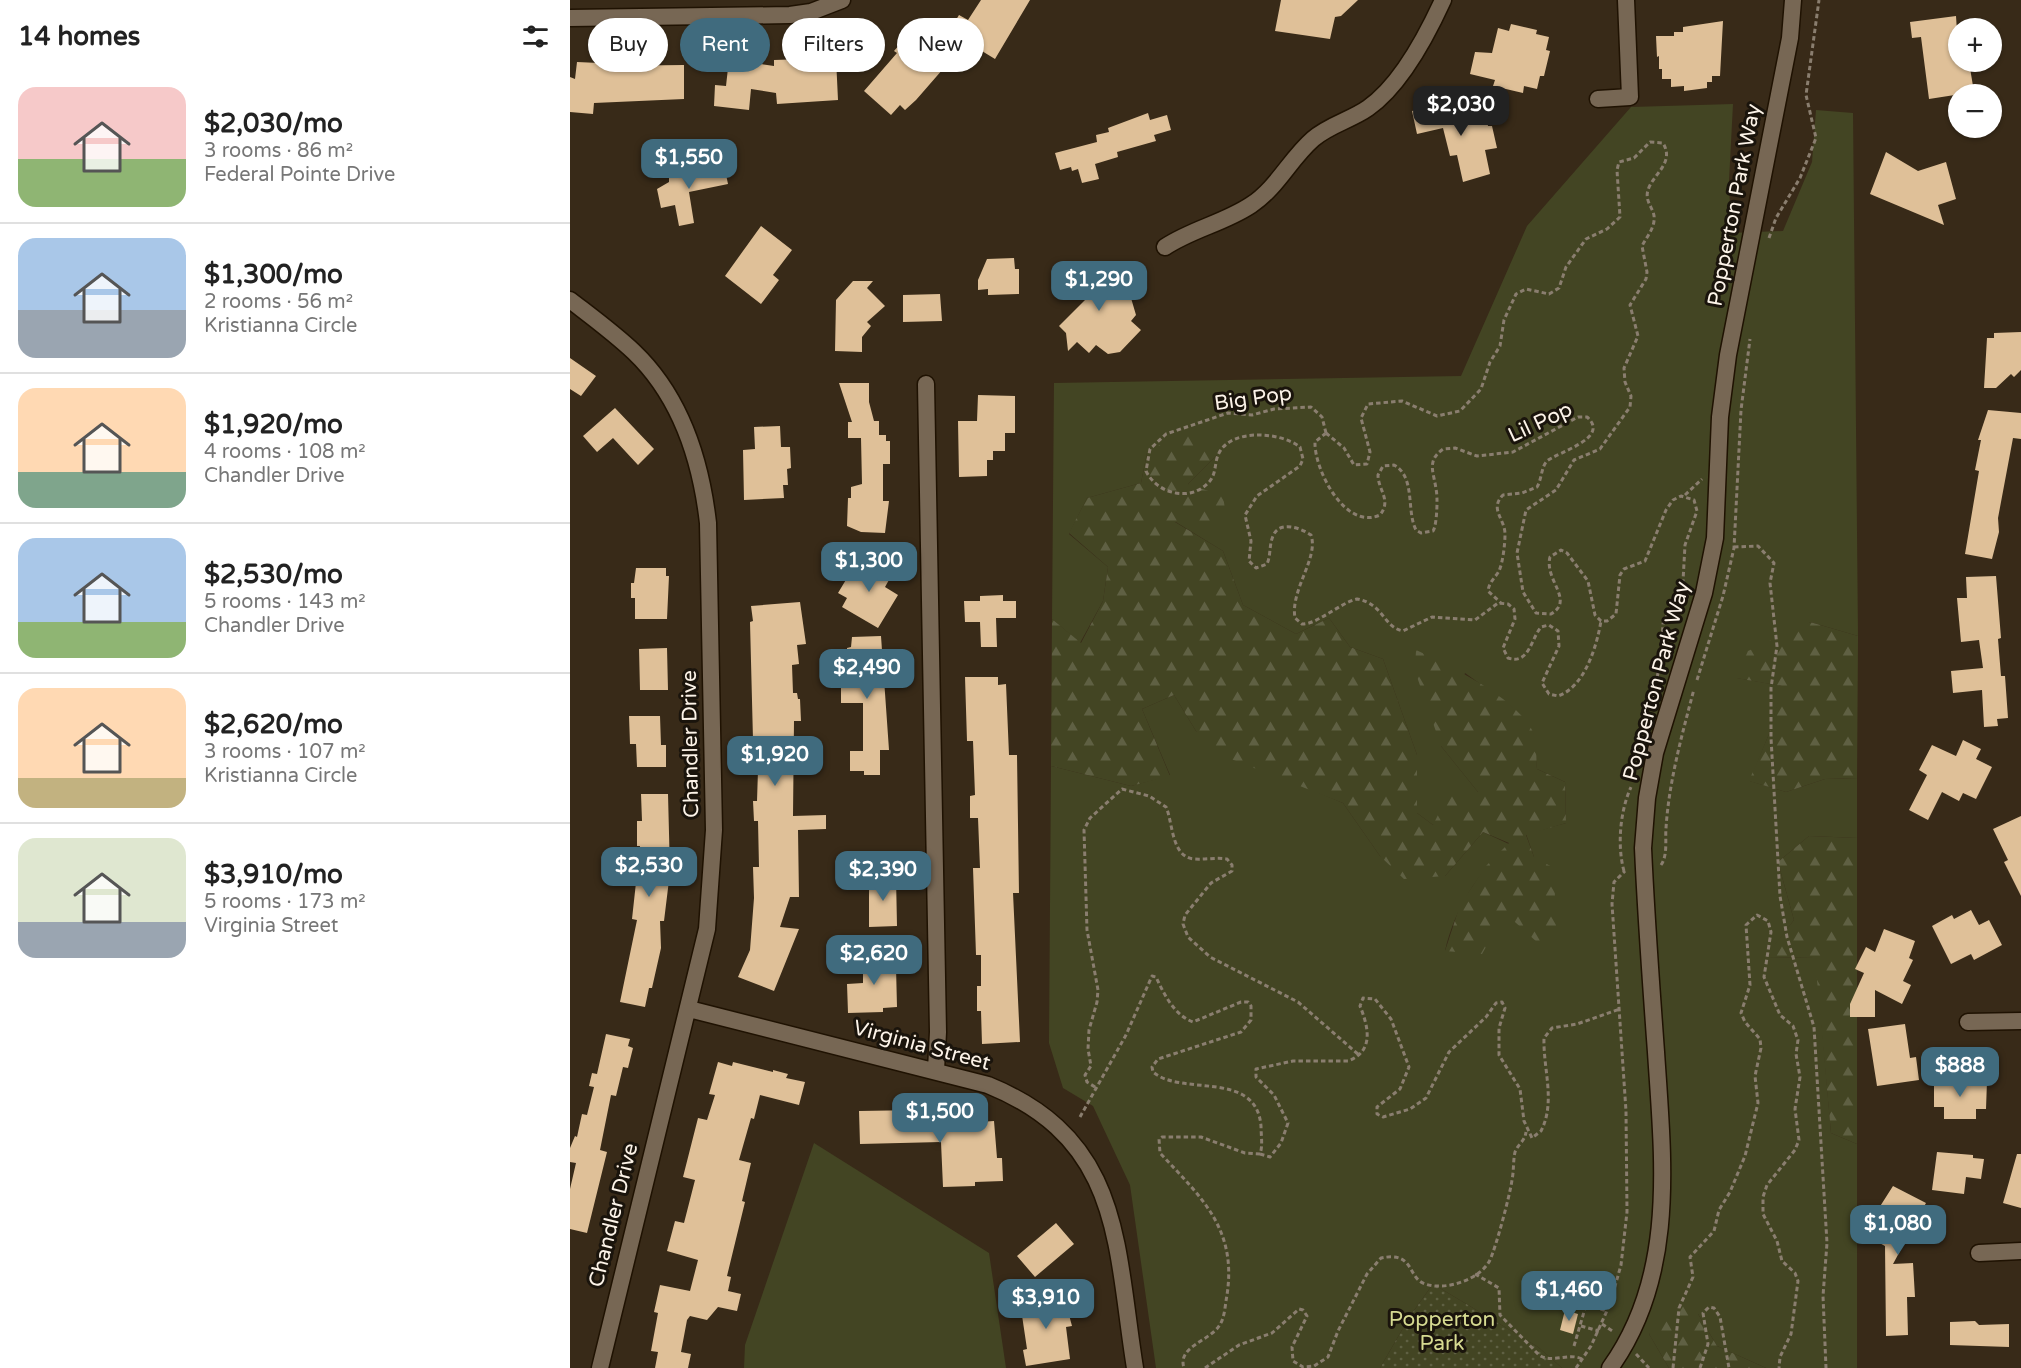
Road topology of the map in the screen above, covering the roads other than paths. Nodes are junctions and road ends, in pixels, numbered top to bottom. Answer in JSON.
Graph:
{"nodes":[{"id":1,"x":842,"y":0,"type":"edge"},
{"id":2,"x":1443,"y":0,"type":"edge"},
{"id":3,"x":1626,"y":0,"type":"edge"},
{"id":4,"x":1793,"y":0,"type":"edge"},
{"id":5,"x":570,"y":18,"type":"edge"},
{"id":6,"x":1598,"y":99,"type":"dead end"},
{"id":7,"x":1165,"y":247,"type":"dead end"},
{"id":8,"x":570,"y":300,"type":"edge"},
{"id":9,"x":926,"y":384,"type":"dead end"},
{"id":10,"x":688,"y":1009,"type":"junction"},
{"id":11,"x":2021,"y":1021,"type":"edge"},
{"id":12,"x":1968,"y":1022,"type":"dead end"},
{"id":13,"x":936,"y":1070,"type":"junction"},
{"id":14,"x":2021,"y":1251,"type":"edge"},
{"id":15,"x":1979,"y":1253,"type":"dead end"},
{"id":16,"x":600,"y":1368,"type":"edge"},
{"id":17,"x":1135,"y":1368,"type":"edge"},
{"id":18,"x":1610,"y":1368,"type":"edge"}],
"edges":[{"from":1,"to":5,"type":"street"},
{"from":2,"to":7,"type":"street"},
{"from":3,"to":6,"type":"street"},
{"from":4,"to":18,"type":"street","name":"Popperton Park Way"},
{"from":8,"to":10,"type":"street","name":"Chandler Drive"},
{"from":9,"to":13,"type":"street"},
{"from":10,"to":13,"type":"street","name":"Virginia Street"},
{"from":10,"to":16,"type":"street","name":"Chandler Drive"},
{"from":11,"to":12,"type":"street"},
{"from":13,"to":17,"type":"street","name":"Virginia Street"},
{"from":14,"to":15,"type":"street"}]}
